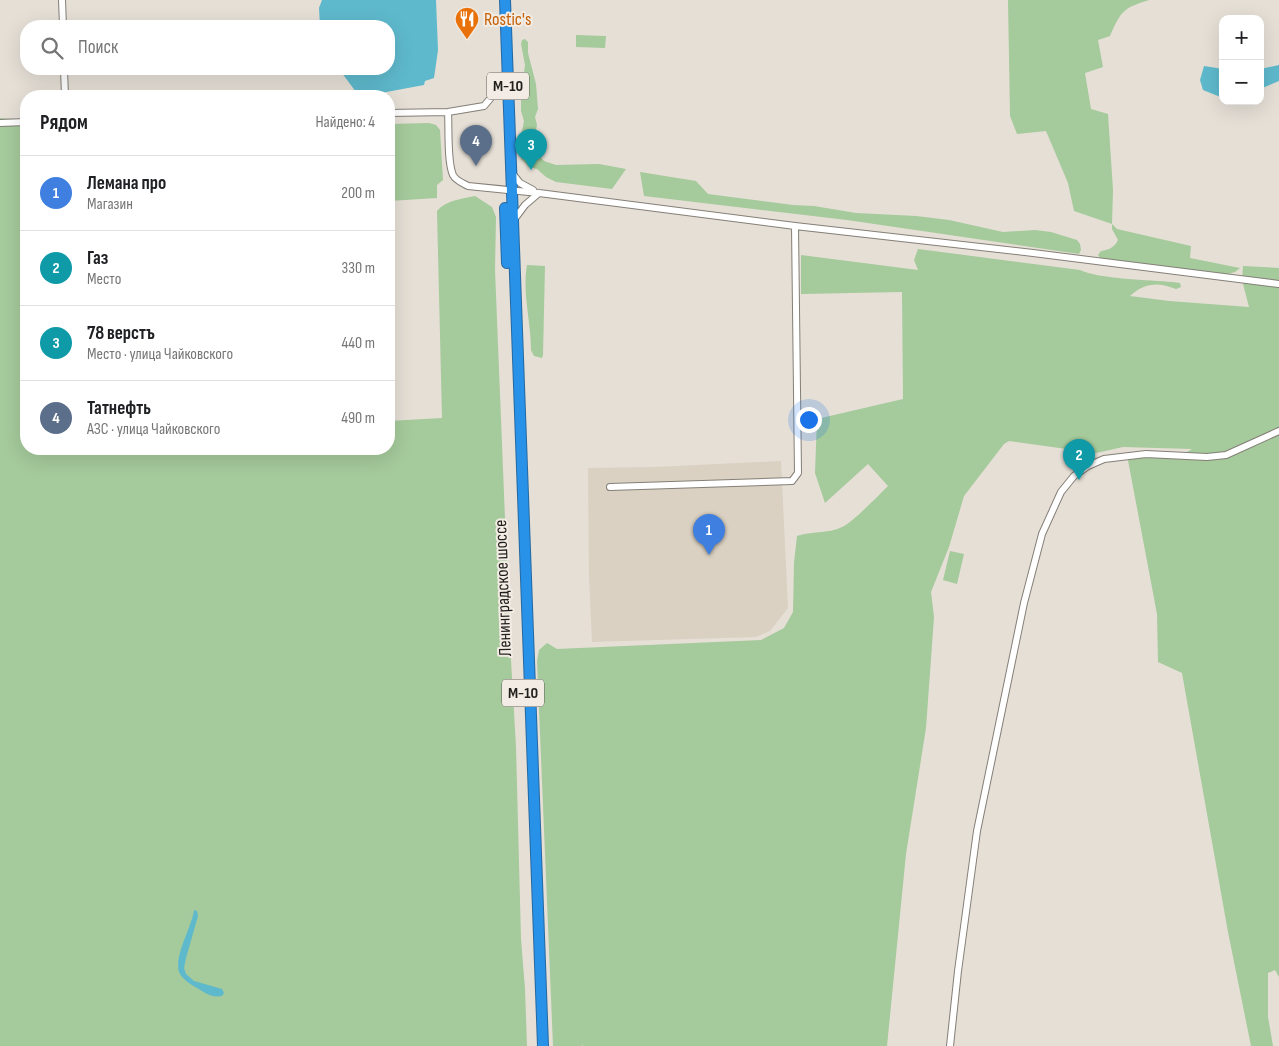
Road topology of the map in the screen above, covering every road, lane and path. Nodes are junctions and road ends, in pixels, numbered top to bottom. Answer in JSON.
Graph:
{"nodes":[{"id":1,"x":62,"y":0,"type":"edge"},
{"id":2,"x":498,"y":0,"type":"edge"},
{"id":3,"x":505,"y":0,"type":"edge"},
{"id":4,"x":63,"y":20,"type":"edge"},
{"id":5,"x":64,"y":75,"type":"edge"},
{"id":6,"x":501,"y":76,"type":"junction"},
{"id":7,"x":65,"y":90,"type":"edge"},
{"id":8,"x":448,"y":112,"type":"junction"},
{"id":9,"x":395,"y":113,"type":"edge"},
{"id":10,"x":20,"y":122,"type":"edge"},
{"id":11,"x":0,"y":123,"type":"edge"},
{"id":12,"x":510,"y":171,"type":"junction"},
{"id":13,"x":508,"y":189,"type":"junction"},
{"id":14,"x":539,"y":193,"type":"junction"},
{"id":15,"x":513,"y":222,"type":"junction"},
{"id":16,"x":795,"y":226,"type":"junction"},
{"id":17,"x":1279,"y":284,"type":"edge"},
{"id":18,"x":1279,"y":431,"type":"edge"},
{"id":19,"x":610,"y":487,"type":"dead end"},
{"id":20,"x":536,"y":1046,"type":"edge"},
{"id":21,"x":543,"y":1046,"type":"edge"},
{"id":22,"x":950,"y":1046,"type":"edge"}],
"edges":[{"from":1,"to":4,"type":"street"},
{"from":2,"to":6,"type":"highway","number":"М-10"},
{"from":3,"to":12,"type":"highway","number":"М-10"},
{"from":5,"to":7,"type":"street"},
{"from":6,"to":8,"type":"street"},
{"from":6,"to":13,"type":"highway","number":"М-10"},
{"from":8,"to":9,"type":"street"},
{"from":8,"to":13,"type":"street"},
{"from":10,"to":11,"type":"street"},
{"from":12,"to":13,"type":"highway","number":"М-10"},
{"from":12,"to":14,"type":"street"},
{"from":13,"to":14,"type":"street"},
{"from":13,"to":15,"type":"highway","name":"Ленинградское шоссе","number":"М-10"},
{"from":13,"to":20,"type":"highway","name":"Ленинградское шоссе","number":"М-10"},
{"from":14,"to":15,"type":"street"},
{"from":14,"to":16,"type":"street"},
{"from":15,"to":21,"type":"highway","name":"Ленинградское шоссе","number":"М-10"},
{"from":16,"to":17,"type":"street"},
{"from":16,"to":19,"type":"street"},
{"from":18,"to":22,"type":"street"}]}
